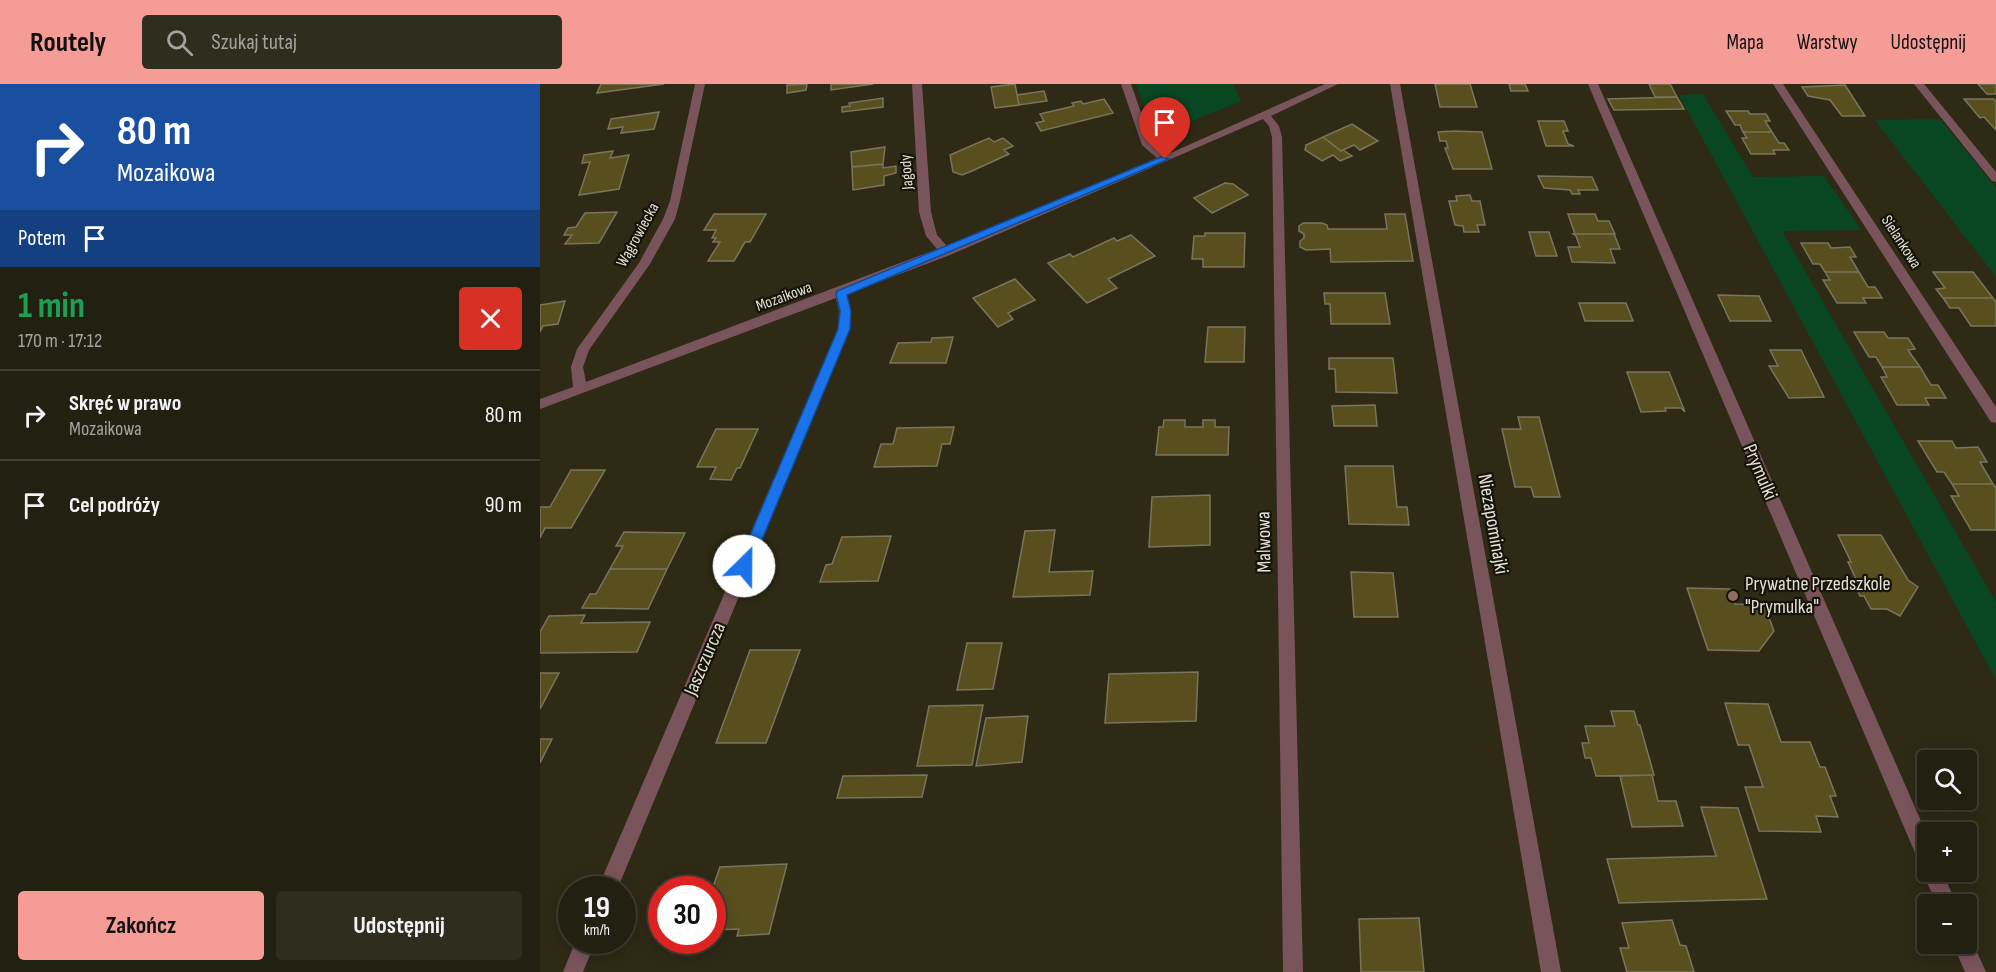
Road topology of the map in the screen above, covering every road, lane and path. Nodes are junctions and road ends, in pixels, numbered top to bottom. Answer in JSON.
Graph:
{"nodes":[{"id":1,"x":700,"y":84,"type":"edge"},
{"id":2,"x":917,"y":84,"type":"edge"},
{"id":3,"x":1126,"y":84,"type":"edge"},
{"id":4,"x":1333,"y":84,"type":"edge"},
{"id":5,"x":1395,"y":84,"type":"edge"},
{"id":6,"x":1593,"y":84,"type":"edge"},
{"id":7,"x":1778,"y":84,"type":"edge"},
{"id":8,"x":1919,"y":84,"type":"edge"},
{"id":9,"x":1265,"y":115,"type":"junction"},
{"id":10,"x":1165,"y":159,"type":"junction"},
{"id":11,"x":1996,"y":179,"type":"edge"},
{"id":12,"x":946,"y":252,"type":"junction"},
{"id":13,"x":841,"y":294,"type":"junction"},
{"id":14,"x":580,"y":389,"type":"junction"},
{"id":15,"x":540,"y":404,"type":"edge"},
{"id":16,"x":1996,"y":418,"type":"edge"},
{"id":17,"x":1917,"y":835,"type":"edge"},
{"id":18,"x":613,"y":876,"type":"edge"},
{"id":19,"x":580,"y":954,"type":"edge"},
{"id":20,"x":1968,"y":954,"type":"edge"},
{"id":21,"x":573,"y":972,"type":"edge"},
{"id":22,"x":1293,"y":972,"type":"edge"},
{"id":23,"x":1551,"y":972,"type":"edge"},
{"id":24,"x":1976,"y":972,"type":"edge"}],
"edges":[{"from":1,"to":14,"type":"street","name":"Wągrowiecka"},
{"from":2,"to":12,"type":"street","name":"Jagody"},
{"from":3,"to":10,"type":"street"},
{"from":4,"to":9,"type":"street","name":"Mozaikowa"},
{"from":5,"to":23,"type":"street","name":"Niezapominajki"},
{"from":6,"to":17,"type":"street","name":"Prymulki"},
{"from":7,"to":16,"type":"street","name":"Sielankowa"},
{"from":8,"to":11,"type":"street"},
{"from":9,"to":10,"type":"street","name":"Mozaikowa"},
{"from":9,"to":22,"type":"street","name":"Malwowa"},
{"from":10,"to":12,"type":"street","name":"Mozaikowa"},
{"from":12,"to":13,"type":"street","name":"Mozaikowa"},
{"from":13,"to":14,"type":"street","name":"Mozaikowa"},
{"from":13,"to":18,"type":"street","name":"Jaszczurcza"},
{"from":14,"to":15,"type":"street","name":"Mozaikowa"},
{"from":19,"to":21,"type":"street"},
{"from":20,"to":24,"type":"street"}]}
